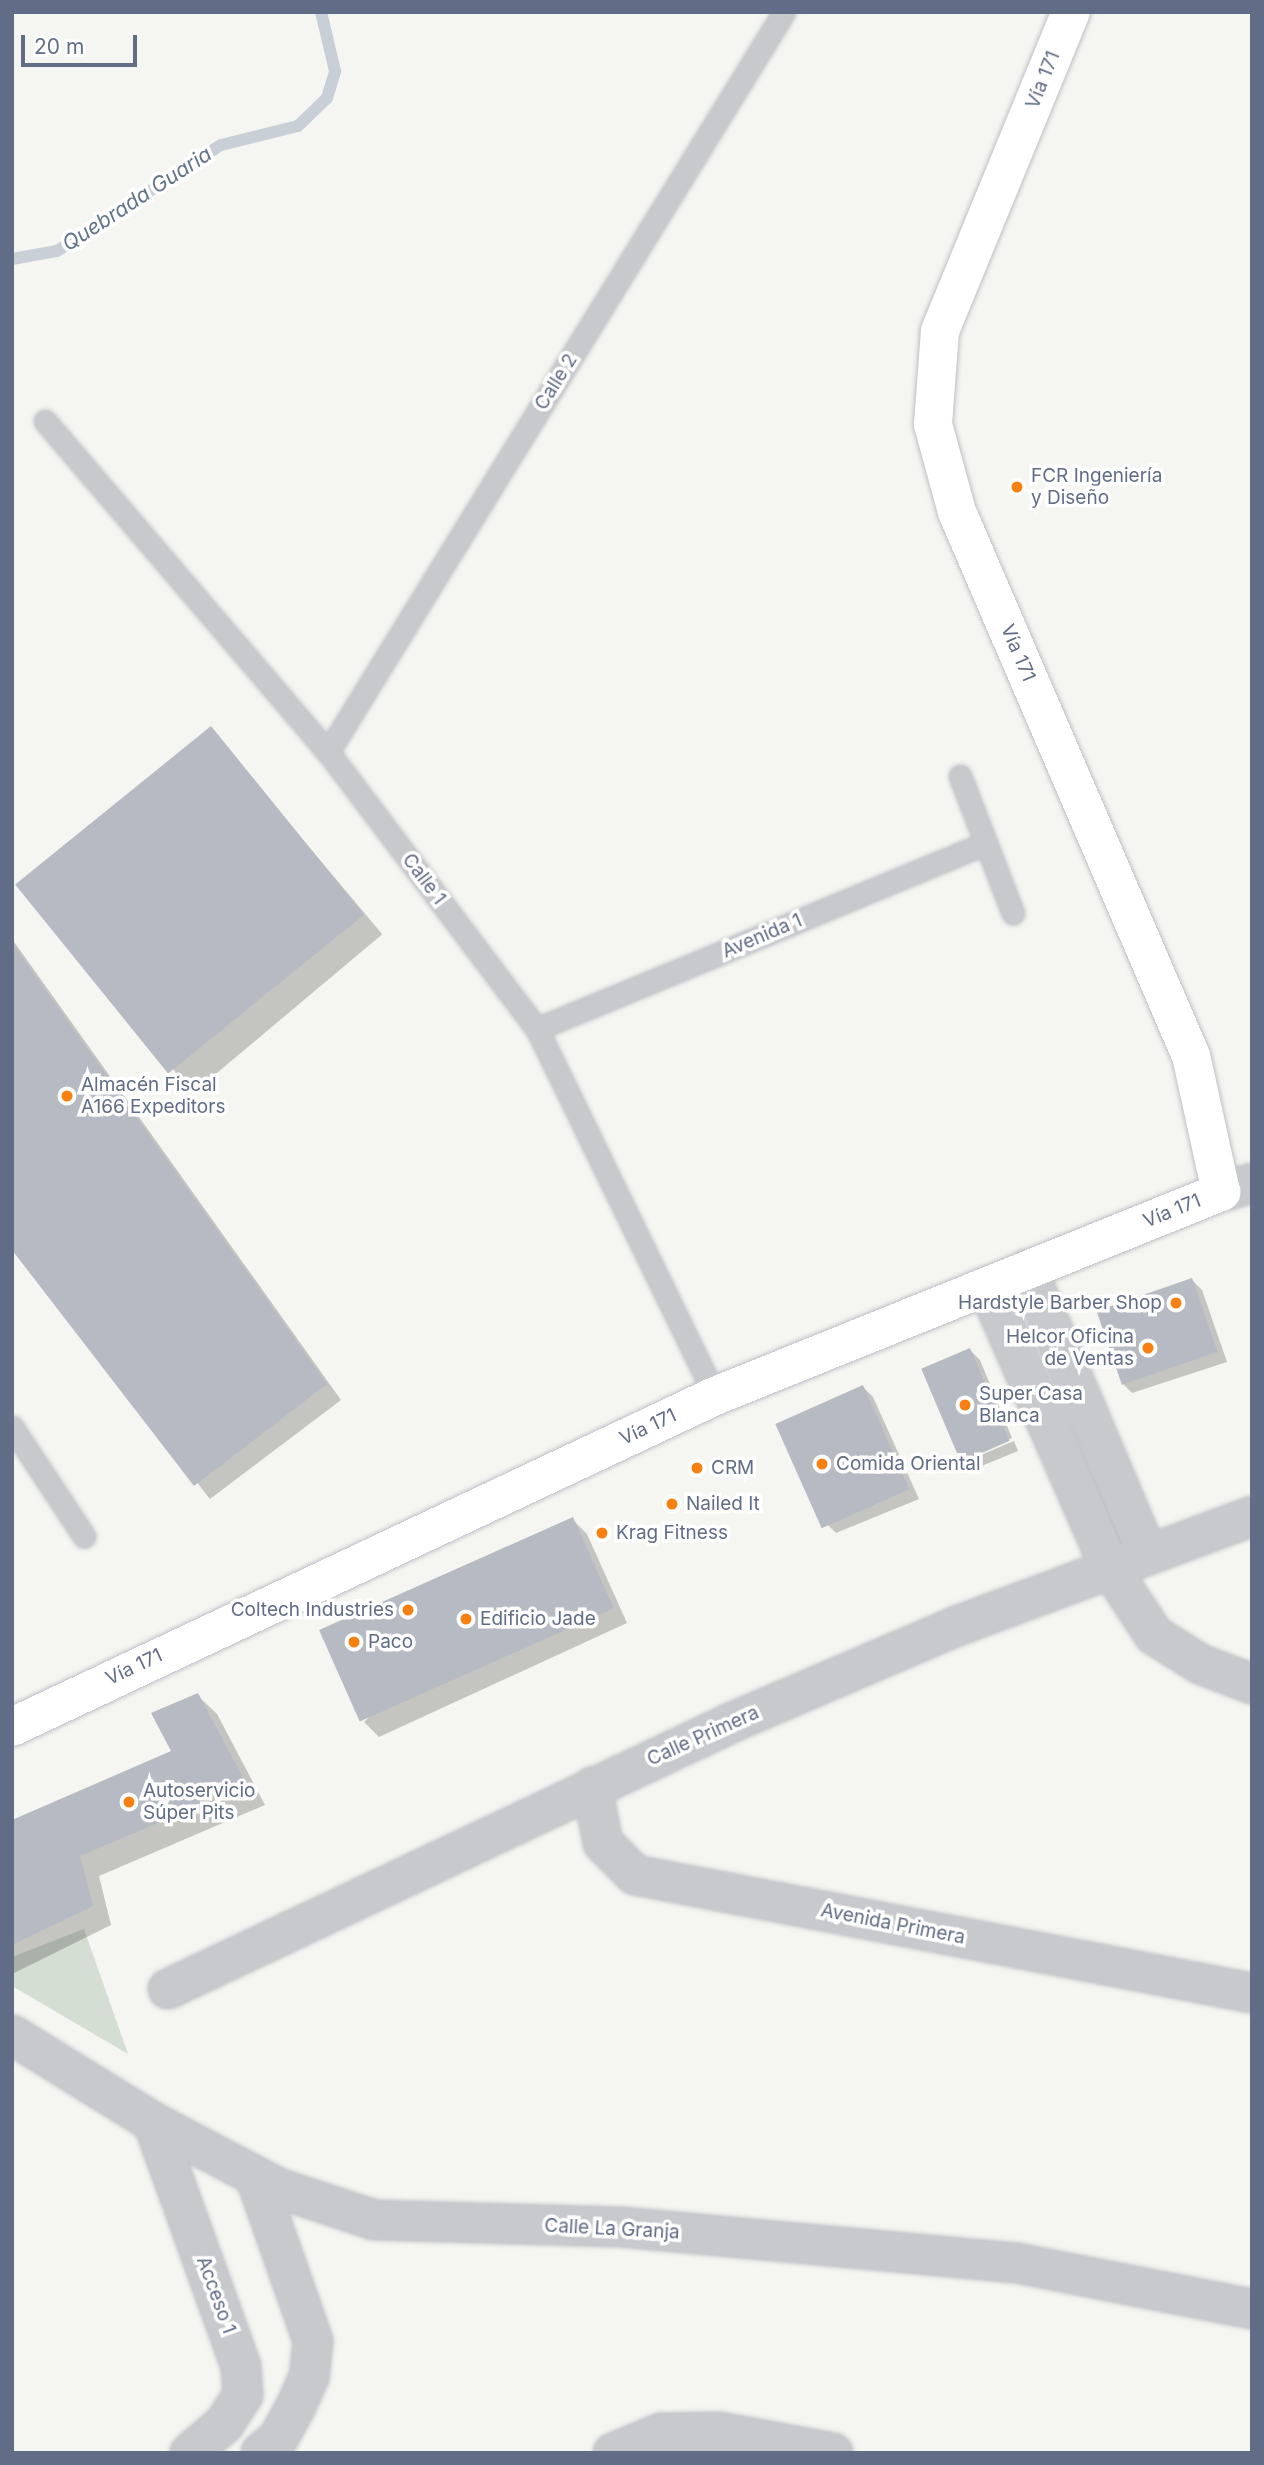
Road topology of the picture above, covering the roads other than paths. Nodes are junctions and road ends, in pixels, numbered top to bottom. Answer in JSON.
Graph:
{"nodes":[{"id":1,"x":784,"y":12,"type":"edge"},
{"id":2,"x":1070,"y":12,"type":"edge"},
{"id":3,"x":45,"y":421,"type":"dead end"},
{"id":4,"x":328,"y":752,"type":"junction"},
{"id":5,"x":960,"y":776,"type":"dead end"},
{"id":6,"x":986,"y":843,"type":"junction"},
{"id":7,"x":1013,"y":913,"type":"dead end"},
{"id":8,"x":537,"y":1029,"type":"junction"},
{"id":9,"x":1236,"y":1187,"type":"edge"},
{"id":10,"x":1027,"y":1269,"type":"junction"},
{"id":11,"x":988,"y":1286,"type":"junction"},
{"id":12,"x":715,"y":1396,"type":"junction"},
{"id":13,"x":12,"y":1427,"type":"edge"},
{"id":14,"x":1252,"y":1516,"type":"edge"},
{"id":15,"x":84,"y":1536,"type":"dead end"},
{"id":16,"x":1147,"y":1553,"type":"junction"},
{"id":17,"x":1110,"y":1568,"type":"junction"},
{"id":18,"x":1252,"y":1684,"type":"edge"},
{"id":19,"x":12,"y":1727,"type":"edge"},
{"id":20,"x":592,"y":1787,"type":"junction"},
{"id":21,"x":168,"y":1989,"type":"dead end"},
{"id":22,"x":1252,"y":1993,"type":"edge"},
{"id":23,"x":12,"y":2035,"type":"edge"},
{"id":24,"x":153,"y":2122,"type":"junction"},
{"id":25,"x":255,"y":2176,"type":"junction"},
{"id":26,"x":1252,"y":2309,"type":"edge"},
{"id":27,"x":190,"y":2453,"type":"edge"},
{"id":28,"x":261,"y":2453,"type":"edge"},
{"id":29,"x":613,"y":2453,"type":"edge"},
{"id":30,"x":833,"y":2453,"type":"edge"}],
"edges":[{"from":1,"to":4,"type":"lane","name":"Calle 2"},
{"from":2,"to":9,"type":"main road","name":"Vía 171"},
{"from":3,"to":4,"type":"lane","name":"Calle 1"},
{"from":4,"to":8,"type":"lane","name":"Calle 1"},
{"from":5,"to":6,"type":"lane"},
{"from":6,"to":7,"type":"lane"},
{"from":6,"to":8,"type":"lane","name":"Avenida 1"},
{"from":8,"to":12,"type":"lane","name":"Calle 1"},
{"from":9,"to":10,"type":"main road","name":"Vía 171"},
{"from":10,"to":11,"type":"main road","name":"Vía 171"},
{"from":10,"to":16,"type":"street"},
{"from":11,"to":12,"type":"main road","name":"Vía 171"},
{"from":11,"to":17,"type":"street"},
{"from":12,"to":19,"type":"main road","name":"Vía 171"},
{"from":13,"to":15,"type":"lane"},
{"from":14,"to":16,"type":"street","name":"Calle Primera"},
{"from":16,"to":17,"type":"street","name":"Calle Primera"},
{"from":17,"to":18,"type":"street"},
{"from":17,"to":20,"type":"street","name":"Calle Primera"},
{"from":20,"to":21,"type":"street","name":"Calle Primera"},
{"from":20,"to":22,"type":"street","name":"Avenida Primera"},
{"from":23,"to":24,"type":"street","name":"Calle La Granja"},
{"from":24,"to":25,"type":"street","name":"Calle La Granja"},
{"from":24,"to":27,"type":"street","name":"Acceso 1"},
{"from":25,"to":26,"type":"street","name":"Calle La Granja"},
{"from":25,"to":28,"type":"street"},
{"from":29,"to":30,"type":"street"}]}
